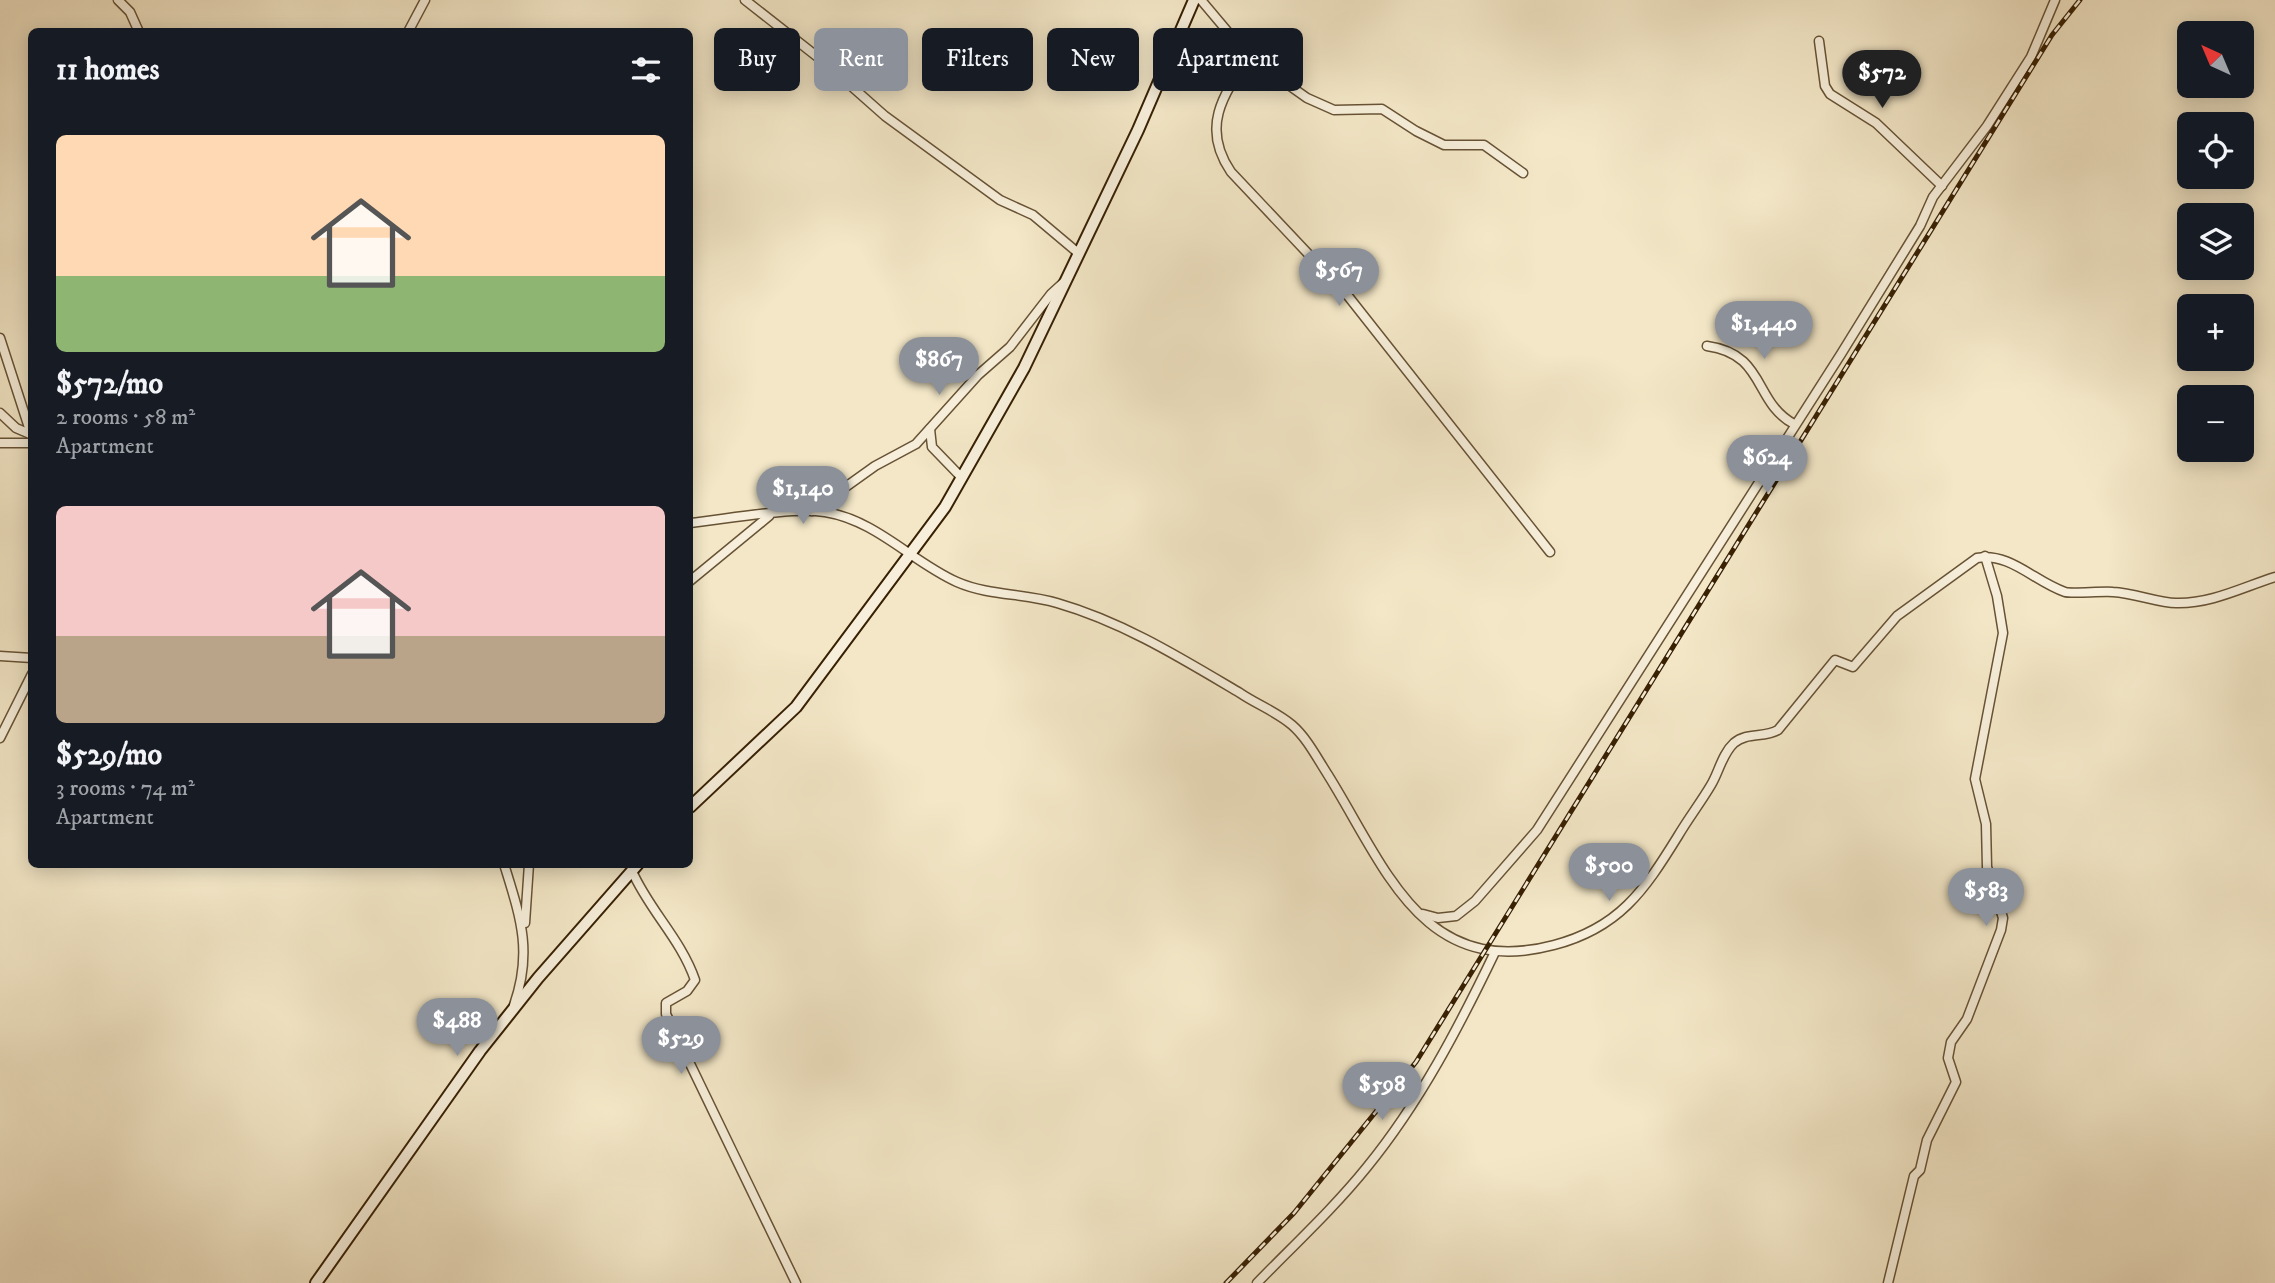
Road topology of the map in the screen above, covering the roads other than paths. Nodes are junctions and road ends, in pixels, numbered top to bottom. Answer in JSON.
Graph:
{"nodes":[{"id":1,"x":118,"y":0,"type":"edge"},
{"id":2,"x":425,"y":0,"type":"edge"},
{"id":3,"x":745,"y":0,"type":"edge"},
{"id":4,"x":757,"y":0,"type":"edge"},
{"id":5,"x":1194,"y":0,"type":"edge"},
{"id":6,"x":1201,"y":0,"type":"edge"},
{"id":7,"x":2055,"y":0,"type":"edge"},
{"id":8,"x":759,"y":12,"type":"junction"},
{"id":9,"x":137,"y":28,"type":"edge"},
{"id":10,"x":410,"y":28,"type":"edge"},
{"id":11,"x":1225,"y":28,"type":"edge"},
{"id":12,"x":1819,"y":41,"type":"dead end"},
{"id":13,"x":1227,"y":91,"type":"edge"},
{"id":14,"x":1297,"y":91,"type":"edge"},
{"id":15,"x":1523,"y":173,"type":"dead end"},
{"id":16,"x":1942,"y":186,"type":"junction"},
{"id":17,"x":1077,"y":252,"type":"junction"},
{"id":18,"x":1063,"y":283,"type":"junction"},
{"id":19,"x":0,"y":338,"type":"edge"},
{"id":20,"x":1707,"y":346,"type":"dead end"},
{"id":21,"x":0,"y":413,"type":"edge"},
{"id":22,"x":1794,"y":424,"type":"junction"},
{"id":23,"x":28,"y":428,"type":"edge"},
{"id":24,"x":930,"y":429,"type":"junction"},
{"id":25,"x":28,"y":436,"type":"edge"},
{"id":26,"x":28,"y":438,"type":"edge"},
{"id":27,"x":0,"y":443,"type":"edge"},
{"id":28,"x":962,"y":478,"type":"junction"},
{"id":29,"x":811,"y":512,"type":"junction"},
{"id":30,"x":770,"y":515,"type":"junction"},
{"id":31,"x":693,"y":523,"type":"edge"},
{"id":32,"x":1550,"y":552,"type":"dead end"},
{"id":33,"x":912,"y":554,"type":"junction"},
{"id":34,"x":1985,"y":556,"type":"junction"},
{"id":35,"x":2275,"y":577,"type":"edge"},
{"id":36,"x":693,"y":579,"type":"edge"},
{"id":37,"x":0,"y":656,"type":"edge"},
{"id":38,"x":28,"y":658,"type":"edge"},
{"id":39,"x":28,"y":682,"type":"edge"},
{"id":40,"x":0,"y":738,"type":"edge"},
{"id":41,"x":693,"y":804,"type":"edge"},
{"id":42,"x":505,"y":868,"type":"edge"},
{"id":43,"x":529,"y":868,"type":"edge"},
{"id":44,"x":635,"y":868,"type":"edge"},
{"id":45,"x":1420,"y":914,"type":"junction"},
{"id":46,"x":525,"y":940,"type":"junction"},
{"id":47,"x":1495,"y":952,"type":"junction"},
{"id":48,"x":512,"y":1011,"type":"junction"},
{"id":49,"x":316,"y":1283,"type":"edge"},
{"id":50,"x":796,"y":1283,"type":"edge"},
{"id":51,"x":1257,"y":1283,"type":"edge"},
{"id":52,"x":1888,"y":1283,"type":"edge"}],
"edges":[{"from":1,"to":9,"type":"street"},
{"from":2,"to":10,"type":"street"},
{"from":3,"to":8,"type":"street"},
{"from":4,"to":8,"type":"street"},
{"from":5,"to":17,"type":"street"},
{"from":6,"to":11,"type":"street"},
{"from":7,"to":16,"type":"street"},
{"from":8,"to":17,"type":"street"},
{"from":12,"to":16,"type":"street"},
{"from":13,"to":32,"type":"street"},
{"from":14,"to":15,"type":"street"},
{"from":16,"to":22,"type":"street"},
{"from":17,"to":18,"type":"street"},
{"from":18,"to":24,"type":"street"},
{"from":18,"to":28,"type":"street"},
{"from":19,"to":23,"type":"street"},
{"from":20,"to":22,"type":"street"},
{"from":21,"to":25,"type":"street"},
{"from":22,"to":45,"type":"street"},
{"from":24,"to":28,"type":"street"},
{"from":24,"to":29,"type":"street"},
{"from":26,"to":27,"type":"street"},
{"from":28,"to":33,"type":"street"},
{"from":29,"to":30,"type":"street"},
{"from":29,"to":33,"type":"street"},
{"from":30,"to":31,"type":"street"},
{"from":30,"to":36,"type":"street"},
{"from":33,"to":41,"type":"street"},
{"from":33,"to":45,"type":"street"},
{"from":34,"to":35,"type":"street"},
{"from":34,"to":47,"type":"street"},
{"from":34,"to":52,"type":"street"},
{"from":37,"to":38,"type":"street"},
{"from":39,"to":40,"type":"street"},
{"from":42,"to":46,"type":"street"},
{"from":43,"to":46,"type":"street"},
{"from":44,"to":48,"type":"street"},
{"from":44,"to":50,"type":"street"},
{"from":45,"to":47,"type":"street"},
{"from":46,"to":48,"type":"street"},
{"from":47,"to":51,"type":"street"},
{"from":48,"to":49,"type":"street"}]}
